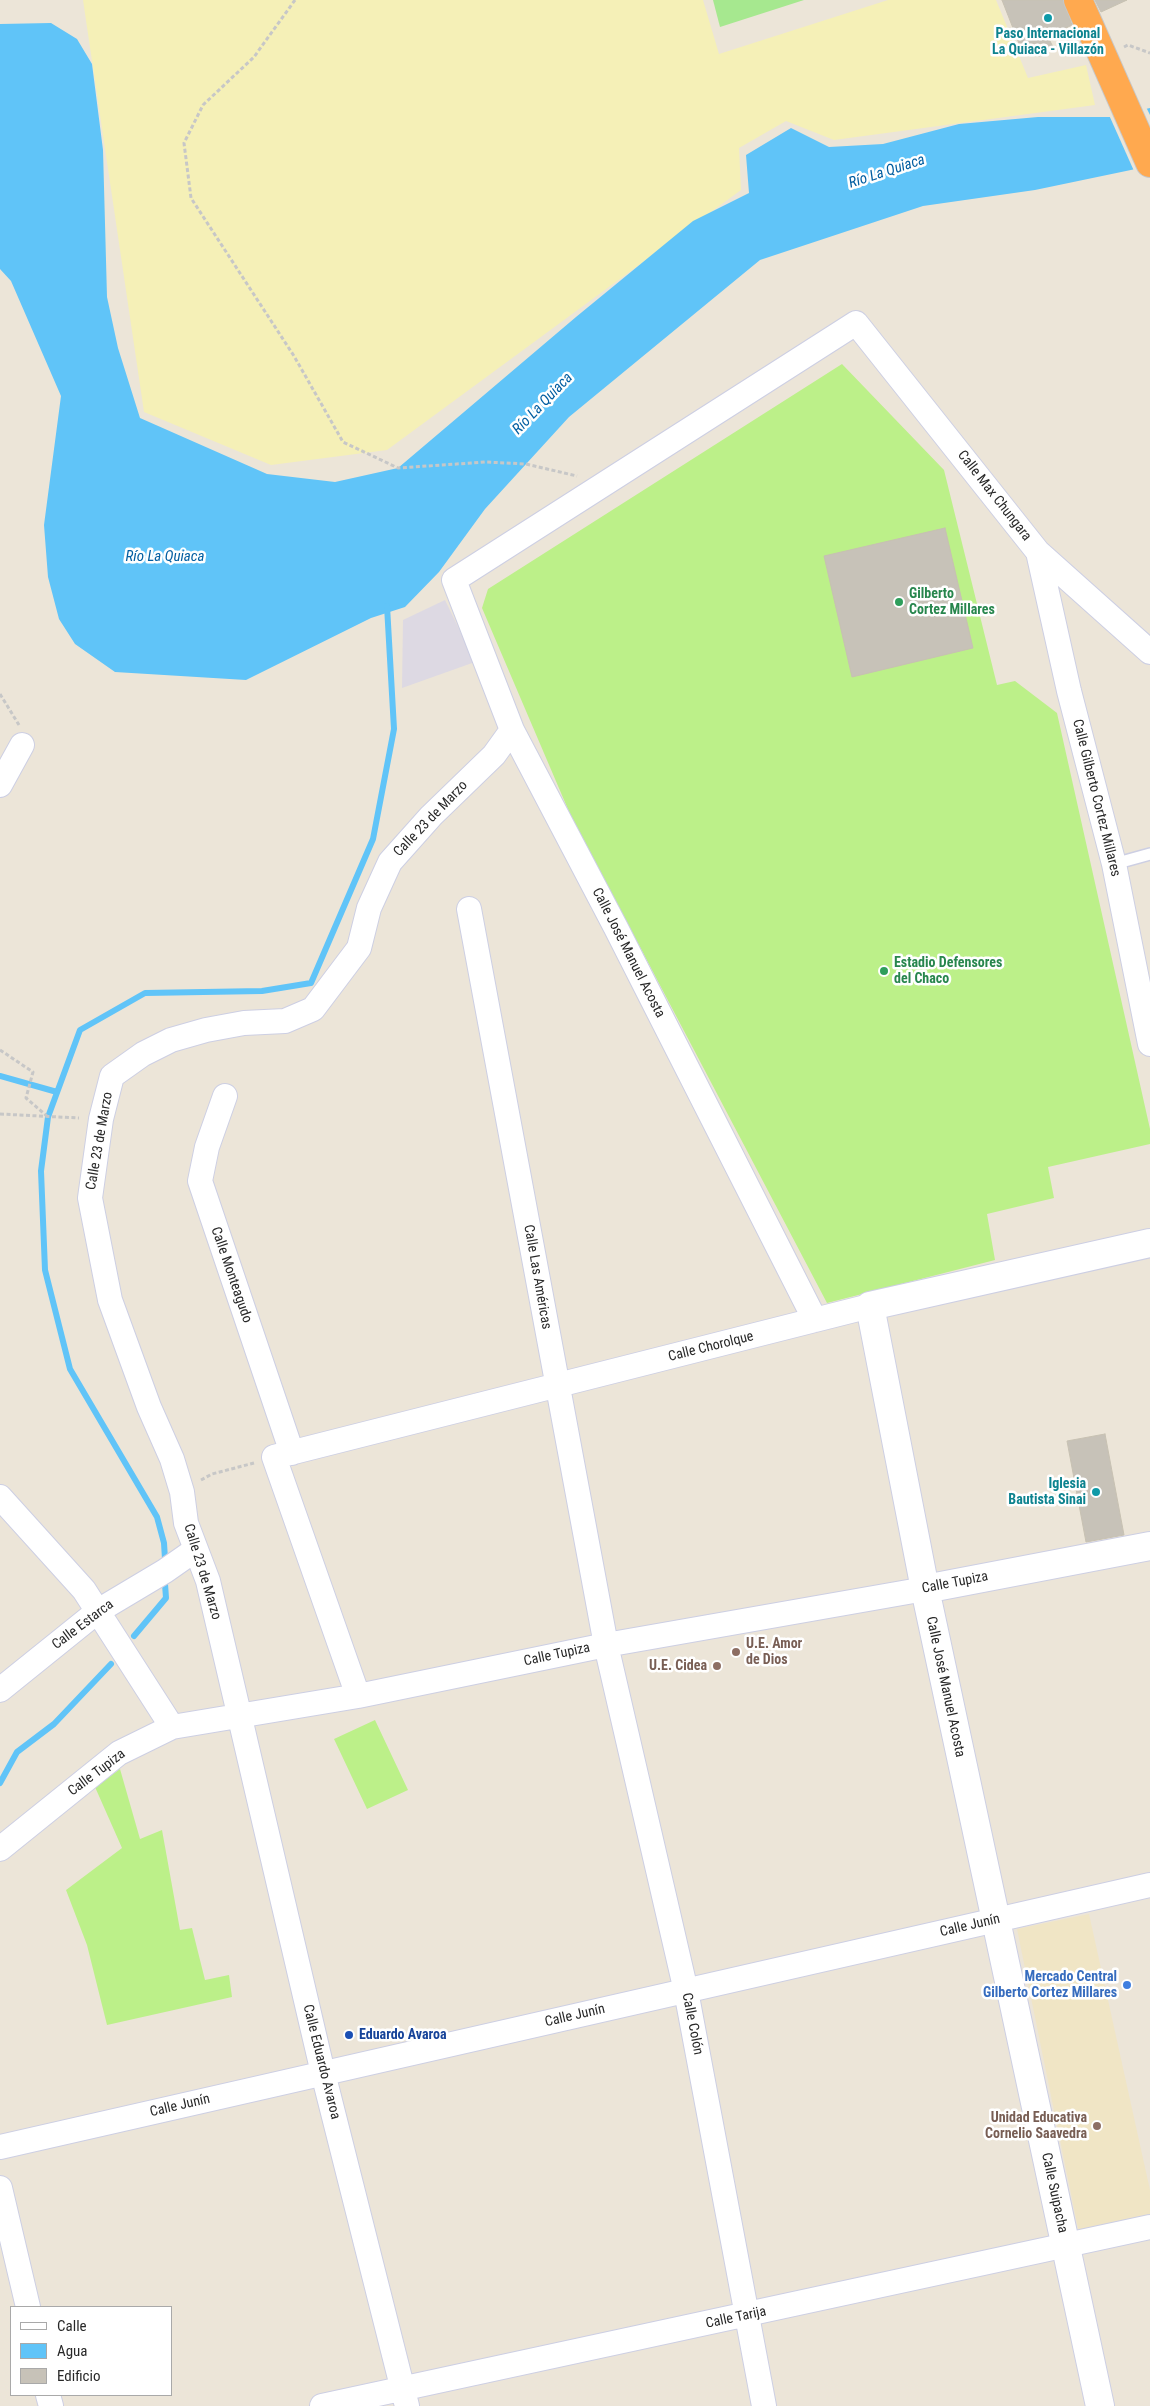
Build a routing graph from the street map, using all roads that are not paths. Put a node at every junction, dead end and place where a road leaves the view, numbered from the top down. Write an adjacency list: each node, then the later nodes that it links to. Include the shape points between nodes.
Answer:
1 (1078, 0): 2 (highway)
2 (1150, 163)
3 (1038, 552): 4 (street, Calle Max Chungara, via 856,323); 5 (street, Calle Max Chungara); 10 (street, Calle Gilberto Cortez Millares, via 1069,691)
4 (454, 580): 6 (street, Calle José Manuel Acosta)
5 (1150, 652)
6 (512, 730): 16 (street, Calle José Manuel Acosta); 21 (street, Calle 23 de Marzo, via 494,755 431,816 390,862 369,908 358,948 312,1009 285,1021 244,1023 170,1040 112,1076 101,1119 90,1198 110,1300 149,1407 172,1459)
7 (22, 745): 8 (street)
8 (0, 785)
9 (1150, 854): 10 (lane)
10 (1114, 864): 12 (street, Calle Gilberto Cortez Millares)
11 (469, 909): 17 (street, Calle Las Américas)
12 (1150, 1044)
13 (224, 1096): 18 (street, Calle Monteagudo, via 207,1146 200,1181)
14 (1150, 1243): 15 (street, Calle Chorolque)
15 (870, 1306): 16 (street, Calle Chorolque); 22 (street, Calle José Manuel Acosta)
16 (815, 1320): 17 (street, Calle Chorolque)
17 (557, 1386): 18 (street, Calle Chorolque); 24 (street, Calle Las Américas)
18 (283, 1455): 26 (street, Calle Monteagudo)
19 (0, 1497): 23 (street, via 84,1590)
20 (1150, 1546): 22 (street, Calle Tupiza)
21 (195, 1550): 23 (street, Calle Estarca); 27 (street, Calle 23 de Marzo, via 208,1581)
22 (925, 1590): 24 (street, Calle Tupiza); 31 (street, Calle José Manuel Acosta)
23 (98, 1611): 25 (street, Calle Estarca); 28 (street)
24 (606, 1645): 26 (street, Calle Tupiza); 32 (street, Calle Colón)
25 (0, 1690)
26 (358, 1696): 27 (street, Calle Tupiza)
27 (239, 1717): 28 (street, Calle Tupiza); 33 (street, Calle Eduardo Avaroa)
28 (172, 1727): 29 (street, Calle Tupiza, via 119,1753)
29 (0, 1849)
30 (1150, 1885): 31 (street, Calle Junín)
31 (994, 1921): 32 (street, Calle Junín); 37 (street, Calle Suipacha)
32 (686, 1991): 33 (street, Calle Junín); 39 (street, Calle Colón)
33 (323, 2073): 34 (street, Calle Junín); 40 (street, Calle Eduardo Avaroa)
34 (0, 2147)
35 (0, 2188): 38 (street)
36 (1150, 2227): 37 (street, Calle Tarija)
37 (1066, 2244): 39 (street, Calle Tarija); 43 (street, Calle Suipacha)
38 (28, 2306)
39 (746, 2316): 40 (street, Calle Tarija); 42 (street, Calle Colón)
40 (405, 2397): 41 (street, Calle Tarija)
41 (322, 2406)
42 (764, 2406)
43 (1100, 2406)

